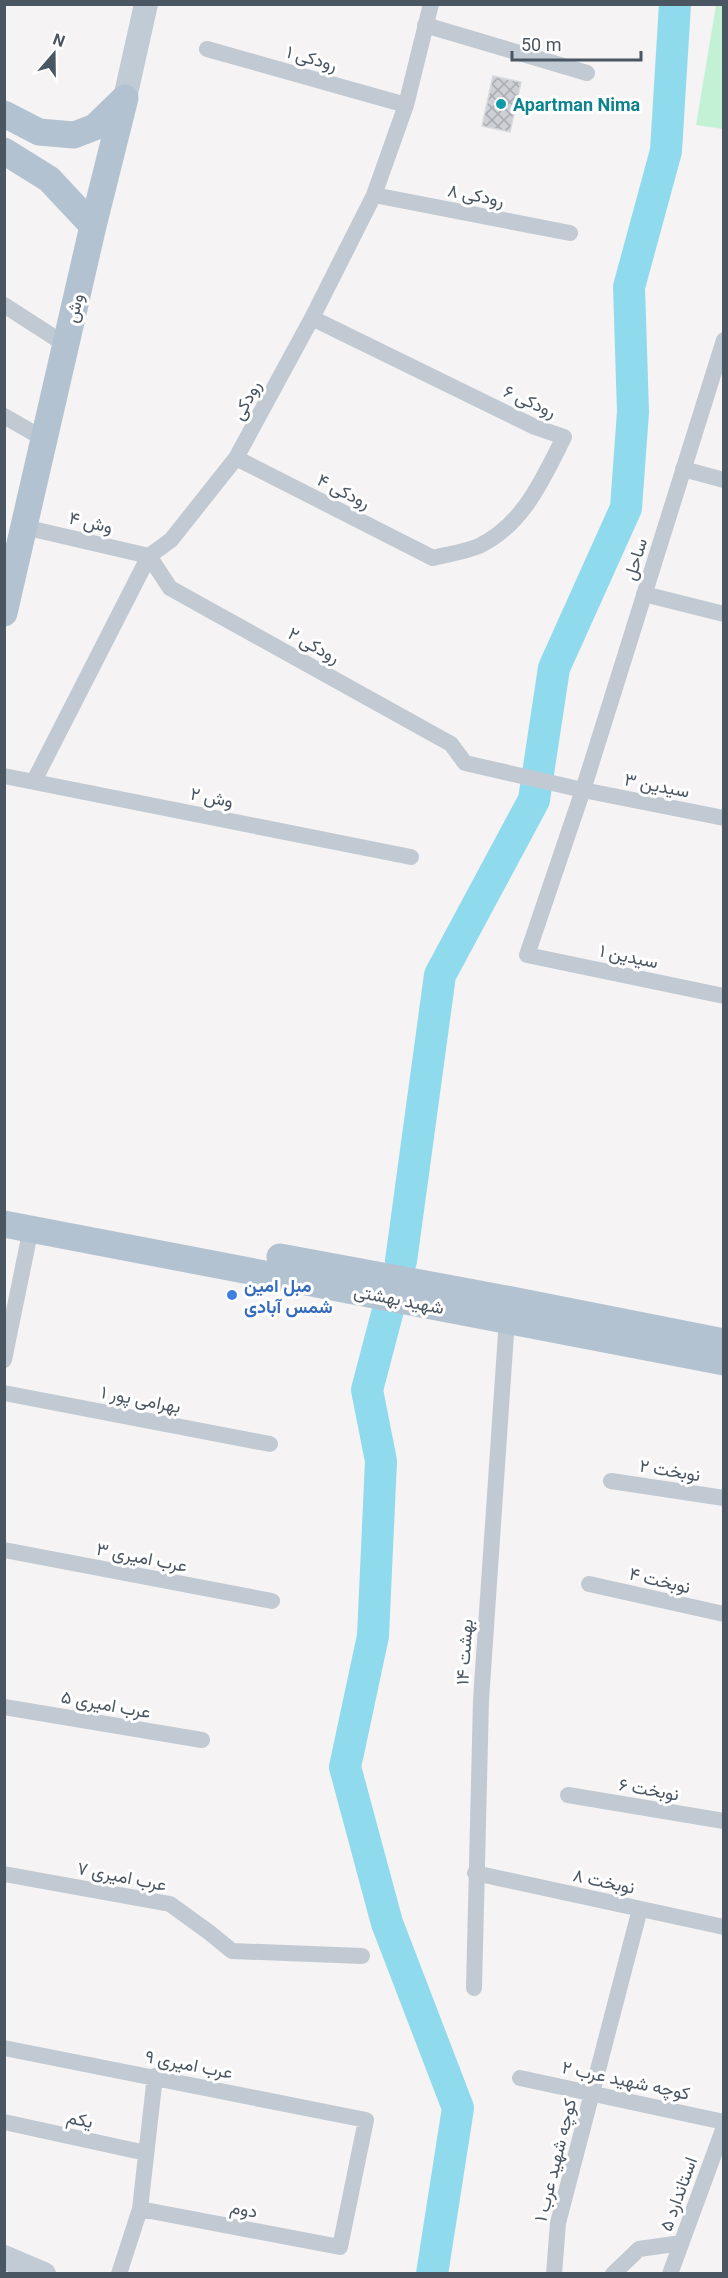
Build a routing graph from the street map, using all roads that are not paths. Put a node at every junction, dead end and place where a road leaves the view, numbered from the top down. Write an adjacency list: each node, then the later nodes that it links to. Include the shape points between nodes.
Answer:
1 (146, 4): 6 (main road, وش)
2 (430, 4): 3 (street, رودکی)
3 (425, 25): 5 (street); 7 (street, رودکی)
4 (207, 50): 7 (street, رودکی ۱)
5 (587, 74)
6 (125, 98): 8 (main road, via 95,127 74,135 39,132); 11 (main road, وش)
7 (406, 105): 10 (street, رودکی)
8 (4, 114)
9 (4, 151): 11 (main road, via 49,179)
10 (374, 195): 12 (street, رودکی ۸); 14 (street, رودکی)
11 (93, 226): 16 (main road, وش)
12 (570, 233)
13 (4, 305): 16 (street)
14 (312, 318): 19 (street, رودکی); 24 (street, رودکی ۶, via 535,427 564,437 537,491 510,525 478,546)
15 (723, 340): 20 (street, ساحل)
16 (66, 345): 18 (main road, وش)
17 (4, 417): 18 (street)
18 (44, 439): 22 (main road, وش)
19 (236, 458): 23 (street, رودکی, via 171,540); 24 (street, رودکی ۴)
20 (683, 469): 21 (street); 25 (street, ساحل)
21 (723, 480)
22 (24, 526): 23 (street, وش ۴); 26 (main road, وش)
23 (149, 556): 28 (street, رودکی ۲, via 170,588 451,744); 30 (street, رودکی)
24 (433, 558)
25 (644, 594): 27 (street); 31 (street, ساحل)
26 (4, 613)
27 (723, 614)
28 (465, 763): 31 (street, سیدین ۳)
29 (4, 776): 30 (street, وش ۲)
30 (34, 781): 33 (street, وش ۲)
31 (583, 790): 32 (street, سیدین ۳); 34 (street, ساحل)
32 (723, 818)
33 (411, 857)
34 (527, 955): 35 (street, سیدین ۱)
35 (723, 996)
36 (4, 1207): 40 (main road, شهید بهشتی, via 512,1299)
37 (4, 1224): 38 (main road, شهید بهشتی)
38 (31, 1228): 39 (main road, شهید بهشتی); 41 (street)
39 (507, 1319): 42 (main road, شهید بهشتی); 55 (street, بهشت ۱۴, via 481,1700)
40 (723, 1342)
41 (4, 1360)
42 (723, 1362)
43 (4, 1393): 44 (street, ۱ بهرامی پور)
44 (270, 1444)
45 (611, 1481): 46 (street, ۲ نوبخت)
46 (723, 1498)
47 (4, 1550): 49 (street, ۳ عرب امیری)
48 (588, 1584): 50 (street, ۴ نوبخت)
49 (272, 1601)
50 (723, 1614)
51 (4, 1707): 52 (street, ۵ عرب امیری)
52 (202, 1740)
53 (568, 1796): 54 (street, نوبخت ۶)
54 (723, 1821)
55 (475, 1873): 57 (street, ۸ نوبخت); 60 (street, بهشت ۱۴)
56 (4, 1874): 59 (street, ۷ عرب امیری, via 170,1904 232,1951)
57 (640, 1909): 58 (street, ۸ نوبخت); 64 (street, کوچه شهید عرب ۱)
58 (723, 1927)
59 (362, 1956)
60 (474, 1988)
61 (4, 2048): 62 (street, ۹ عرب امیری)
62 (155, 2076): 68 (street); 72 (street, ۹ عرب امیری, via 366,2120)
63 (520, 2078): 64 (street, کوچه شهید عرب ۲)
64 (592, 2092): 66 (street, کوچه شهید عرب ۲); 76 (street, کوچه شهید عرب ۱, via 558,2223)
65 (4, 2122): 68 (street, یکم)
66 (723, 2122)
67 (723, 2127): 69 (street, ۵ استاندارد)
68 (146, 2153): 70 (street)
69 (716, 2171): 71 (street, ۵ استاندارد)
70 (140, 2209): 72 (street, دوم); 75 (street)
71 (681, 2243): 77 (street, via 639,2249); 78 (street, ۵ استاندارد)
72 (340, 2247)
73 (4, 2257): 74 (main road)
74 (44, 2274)
75 (119, 2274)
76 (554, 2274)
77 (613, 2274)
78 (670, 2274)

